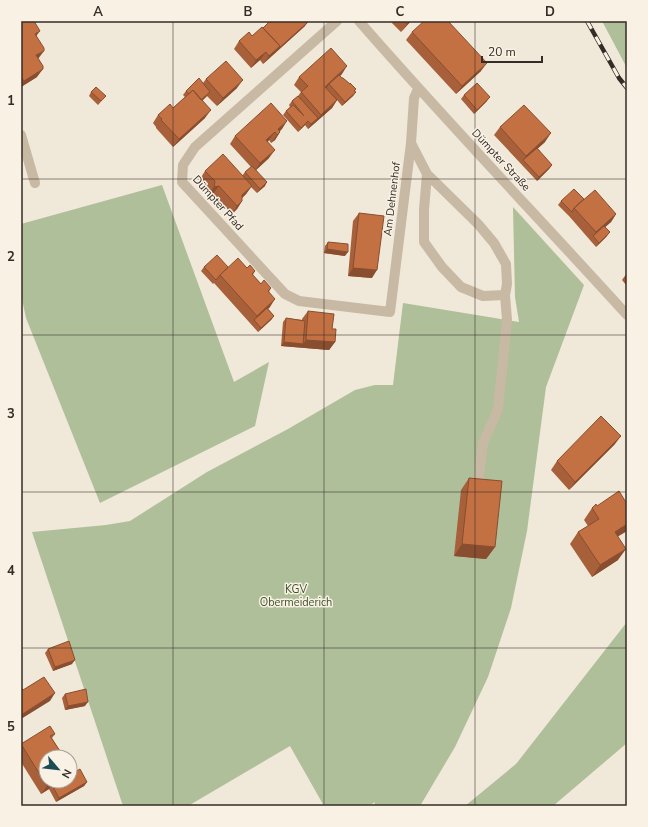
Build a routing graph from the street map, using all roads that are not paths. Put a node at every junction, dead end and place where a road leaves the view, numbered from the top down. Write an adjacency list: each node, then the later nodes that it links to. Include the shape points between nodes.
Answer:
1 (337, 21): 9 (street, Dümpter Pfad, via 195,147 183,165 182,182 285,294 299,301)
2 (359, 21): 3 (street, Dümpter Straße)
3 (418, 89): 5 (street, Am Dehnenhof, via 414,98); 10 (street, Dümpter Straße)
4 (21, 135): 7 (street)
5 (411, 143): 6 (street); 9 (street, Am Dehnenhof)
6 (427, 174): 8 (street, via 494,243 506,264); 8 (street, via 424,242 461,287 482,296)
7 (34, 183)
8 (505, 295): 11 (street, via 507,320 498,409 483,443)
9 (390, 312)
10 (627, 315)
11 (478, 482)

